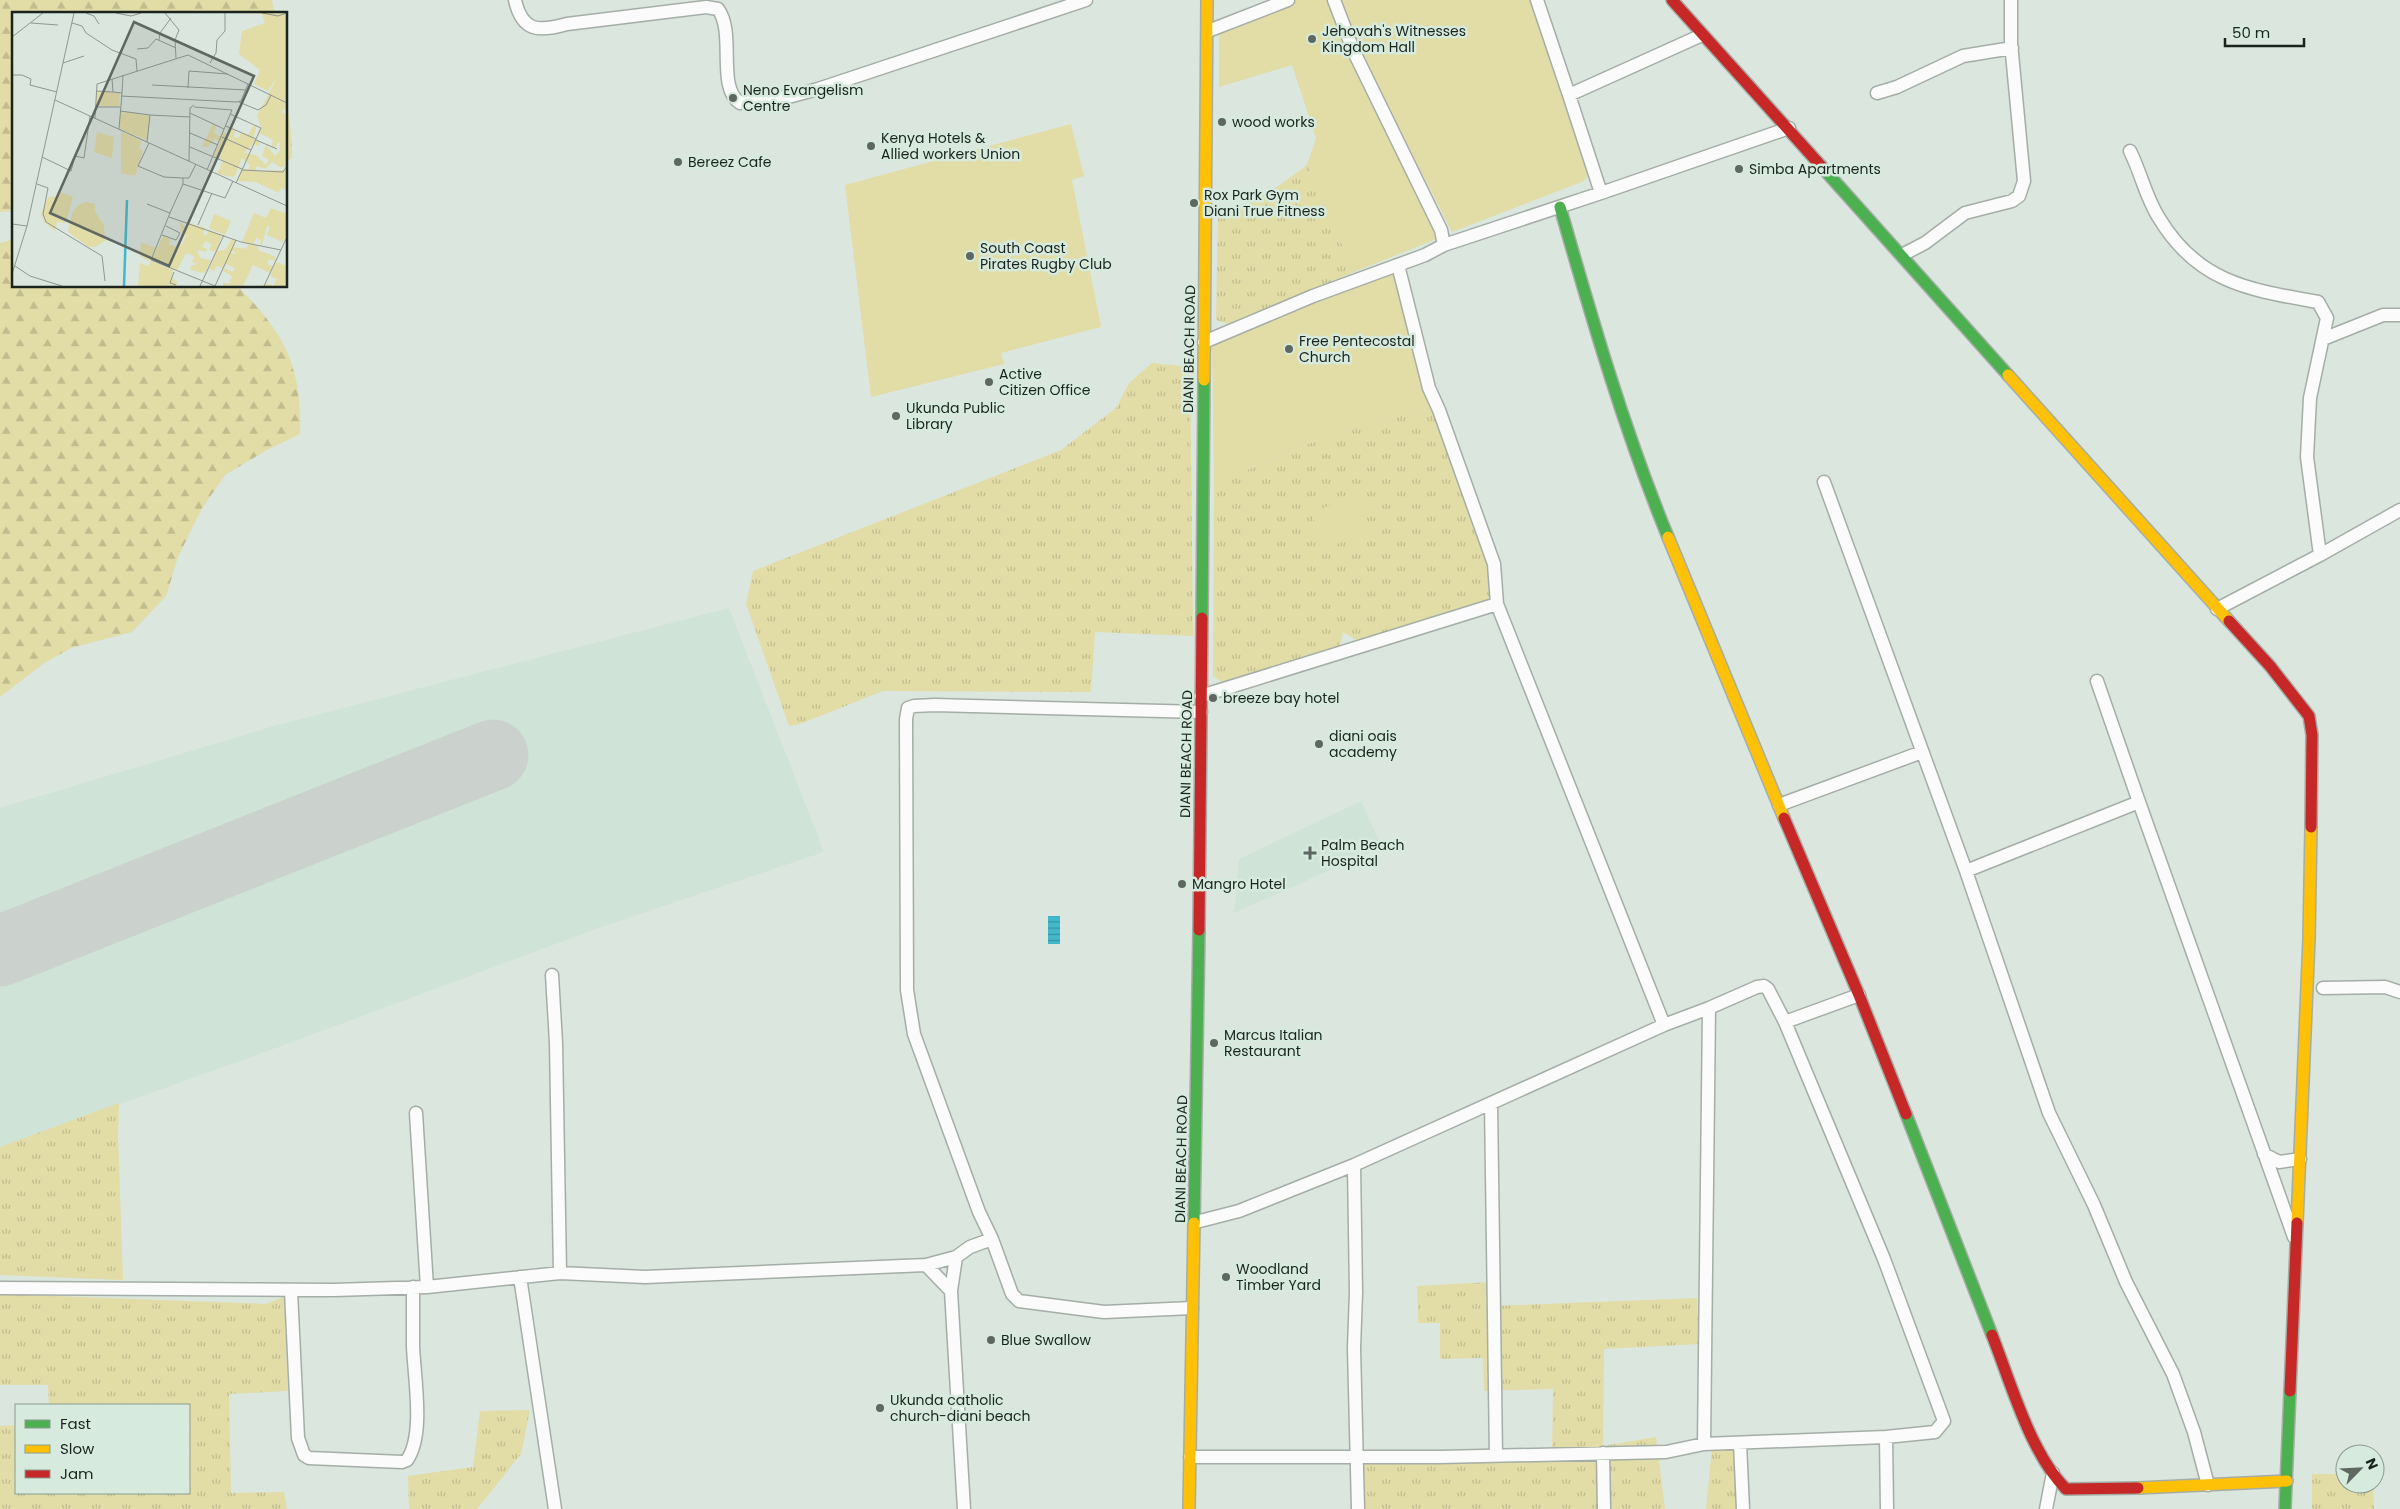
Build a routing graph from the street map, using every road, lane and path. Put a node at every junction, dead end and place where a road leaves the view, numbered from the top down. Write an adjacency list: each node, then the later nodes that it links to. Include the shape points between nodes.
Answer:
1 (515, 0): 2 (street, via 525,24 536,29 706,7 718,9 724,22 731,93 740,103 818,89)
2 (1086, 0)
3 (1207, 0): 9 (street, DIANI BEACH ROAD)
4 (1288, 0): 9 (street)
5 (1334, 0): 18 (street, via 1354,52 1441,230)
6 (1537, 0): 13 (street)
7 (1672, 0): 10 (street)
8 (2011, 0): 11 (street)
9 (1208, 31): 23 (street, DIANI BEACH ROAD)
10 (1702, 34): 13 (street); 14 (street)
11 (2012, 48): 12 (street, via 1963,56); 19 (street, via 2024,181 2022,190 2012,201 1965,213)
12 (1877, 93)
13 (1569, 95): 16 (street)
14 (1789, 128): 16 (street); 19 (street)
15 (2130, 151): 22 (street, via 2158,217 2174,240 2220,278 2254,291 2318,302 2327,318)
16 (1601, 193): 17 (street)
17 (1560, 207): 18 (street); 34 (street, via 1598,339 1642,473)
18 (1444, 245): 20 (street, via 1425,256)
19 (1902, 255): 28 (street)
20 (1398, 265): 23 (street, via 1313,296); 27 (street, via 1429,388 1494,564)
21 (2400, 315): 22 (street, via 2383,315)
22 (2323, 339): 26 (street, via 2310,398 2307,456)
23 (1204, 342): 30 (street, DIANI BEACH ROAD)
24 (1824, 482): 32 (street)
25 (2400, 510): 26 (street)
26 (2320, 555): 28 (street)
27 (1497, 604): 30 (street); 44 (street)
28 (2217, 609): 37 (street, via 2270,666 2309,716 2312,734)
29 (2097, 681): 33 (street)
30 (1201, 696): 31 (street, DIANI BEACH ROAD)
31 (1201, 712): 50 (street, DIANI BEACH ROAD); 51 (street, via 935,705 908,708 908,990 914,1034 979,1212)
32 (1922, 752): 34 (street); 35 (street)
33 (2139, 802): 35 (street); 47 (street)
34 (1778, 805): 40 (street)
35 (1966, 871): 72 (street, via 2048,1113 2094,1206 2126,1282 2173,1374 2194,1432)
36 (552, 975): 55 (street)
37 (2306, 979): 38 (street); 41 (street)
38 (2323, 988): 39 (street, via 2385,987); 41 (street)
39 (2400, 992)
40 (1859, 995): 43 (street); 70 (street, via 2034,1442)
41 (2305, 1001): 48 (street)
42 (1709, 1008): 43 (street, via 1764,986); 44 (street); 64 (street)
43 (1785, 1022): 63 (street, via 1884,1259 1944,1421 1935,1432)
44 (1664, 1025): 45 (street)
45 (1491, 1103): 49 (street); 67 (street)
46 (416, 1113): 57 (street)
47 (2264, 1154): 48 (street, via 2279,1162); 52 (street)
48 (2300, 1159): 52 (street)
49 (1354, 1165): 50 (street, via 1239,1211); 69 (street)
50 (1196, 1222): 62 (street, DIANI BEACH ROAD)
51 (992, 1239): 53 (street, via 970,1247); 62 (street, via 1012,1294 1019,1301 1104,1312)
52 (2296, 1244): 71 (street)
53 (956, 1257): 54 (street); 60 (street)
54 (926, 1265): 55 (street, via 645,1277); 60 (street)
55 (560, 1273): 56 (street)
56 (520, 1277): 57 (street); 73 (street)
57 (427, 1287): 59 (street)
58 (0, 1288): 61 (street)
59 (413, 1288): 61 (street); 61 (street, via 417,1406 414,1448 402,1462 309,1458 304,1455 298,1438)
60 (951, 1290): 74 (street)
61 (291, 1291)
62 (1192, 1308): 68 (street, DIANI BEACH ROAD)
63 (1886, 1437): 65 (street); 79 (street)
64 (1704, 1444): 65 (street); 66 (street, via 1666,1452)
65 (1740, 1444): 78 (street)
66 (1603, 1454): 67 (street); 77 (street)
67 (1496, 1456): 69 (street)
68 (1190, 1457): 69 (street); 75 (street, DIANI BEACH ROAD)
69 (1357, 1457): 76 (street)
70 (2053, 1473): 72 (street, via 2066,1488); 80 (street)
71 (2286, 1482): 72 (street); 81 (street)
72 (2208, 1486)
73 (555, 1509)
74 (964, 1509)
75 (1189, 1509)
76 (1358, 1509)
77 (1604, 1509)
78 (1743, 1509)
79 (1888, 1509)
80 (2046, 1509)
81 (2285, 1509)

